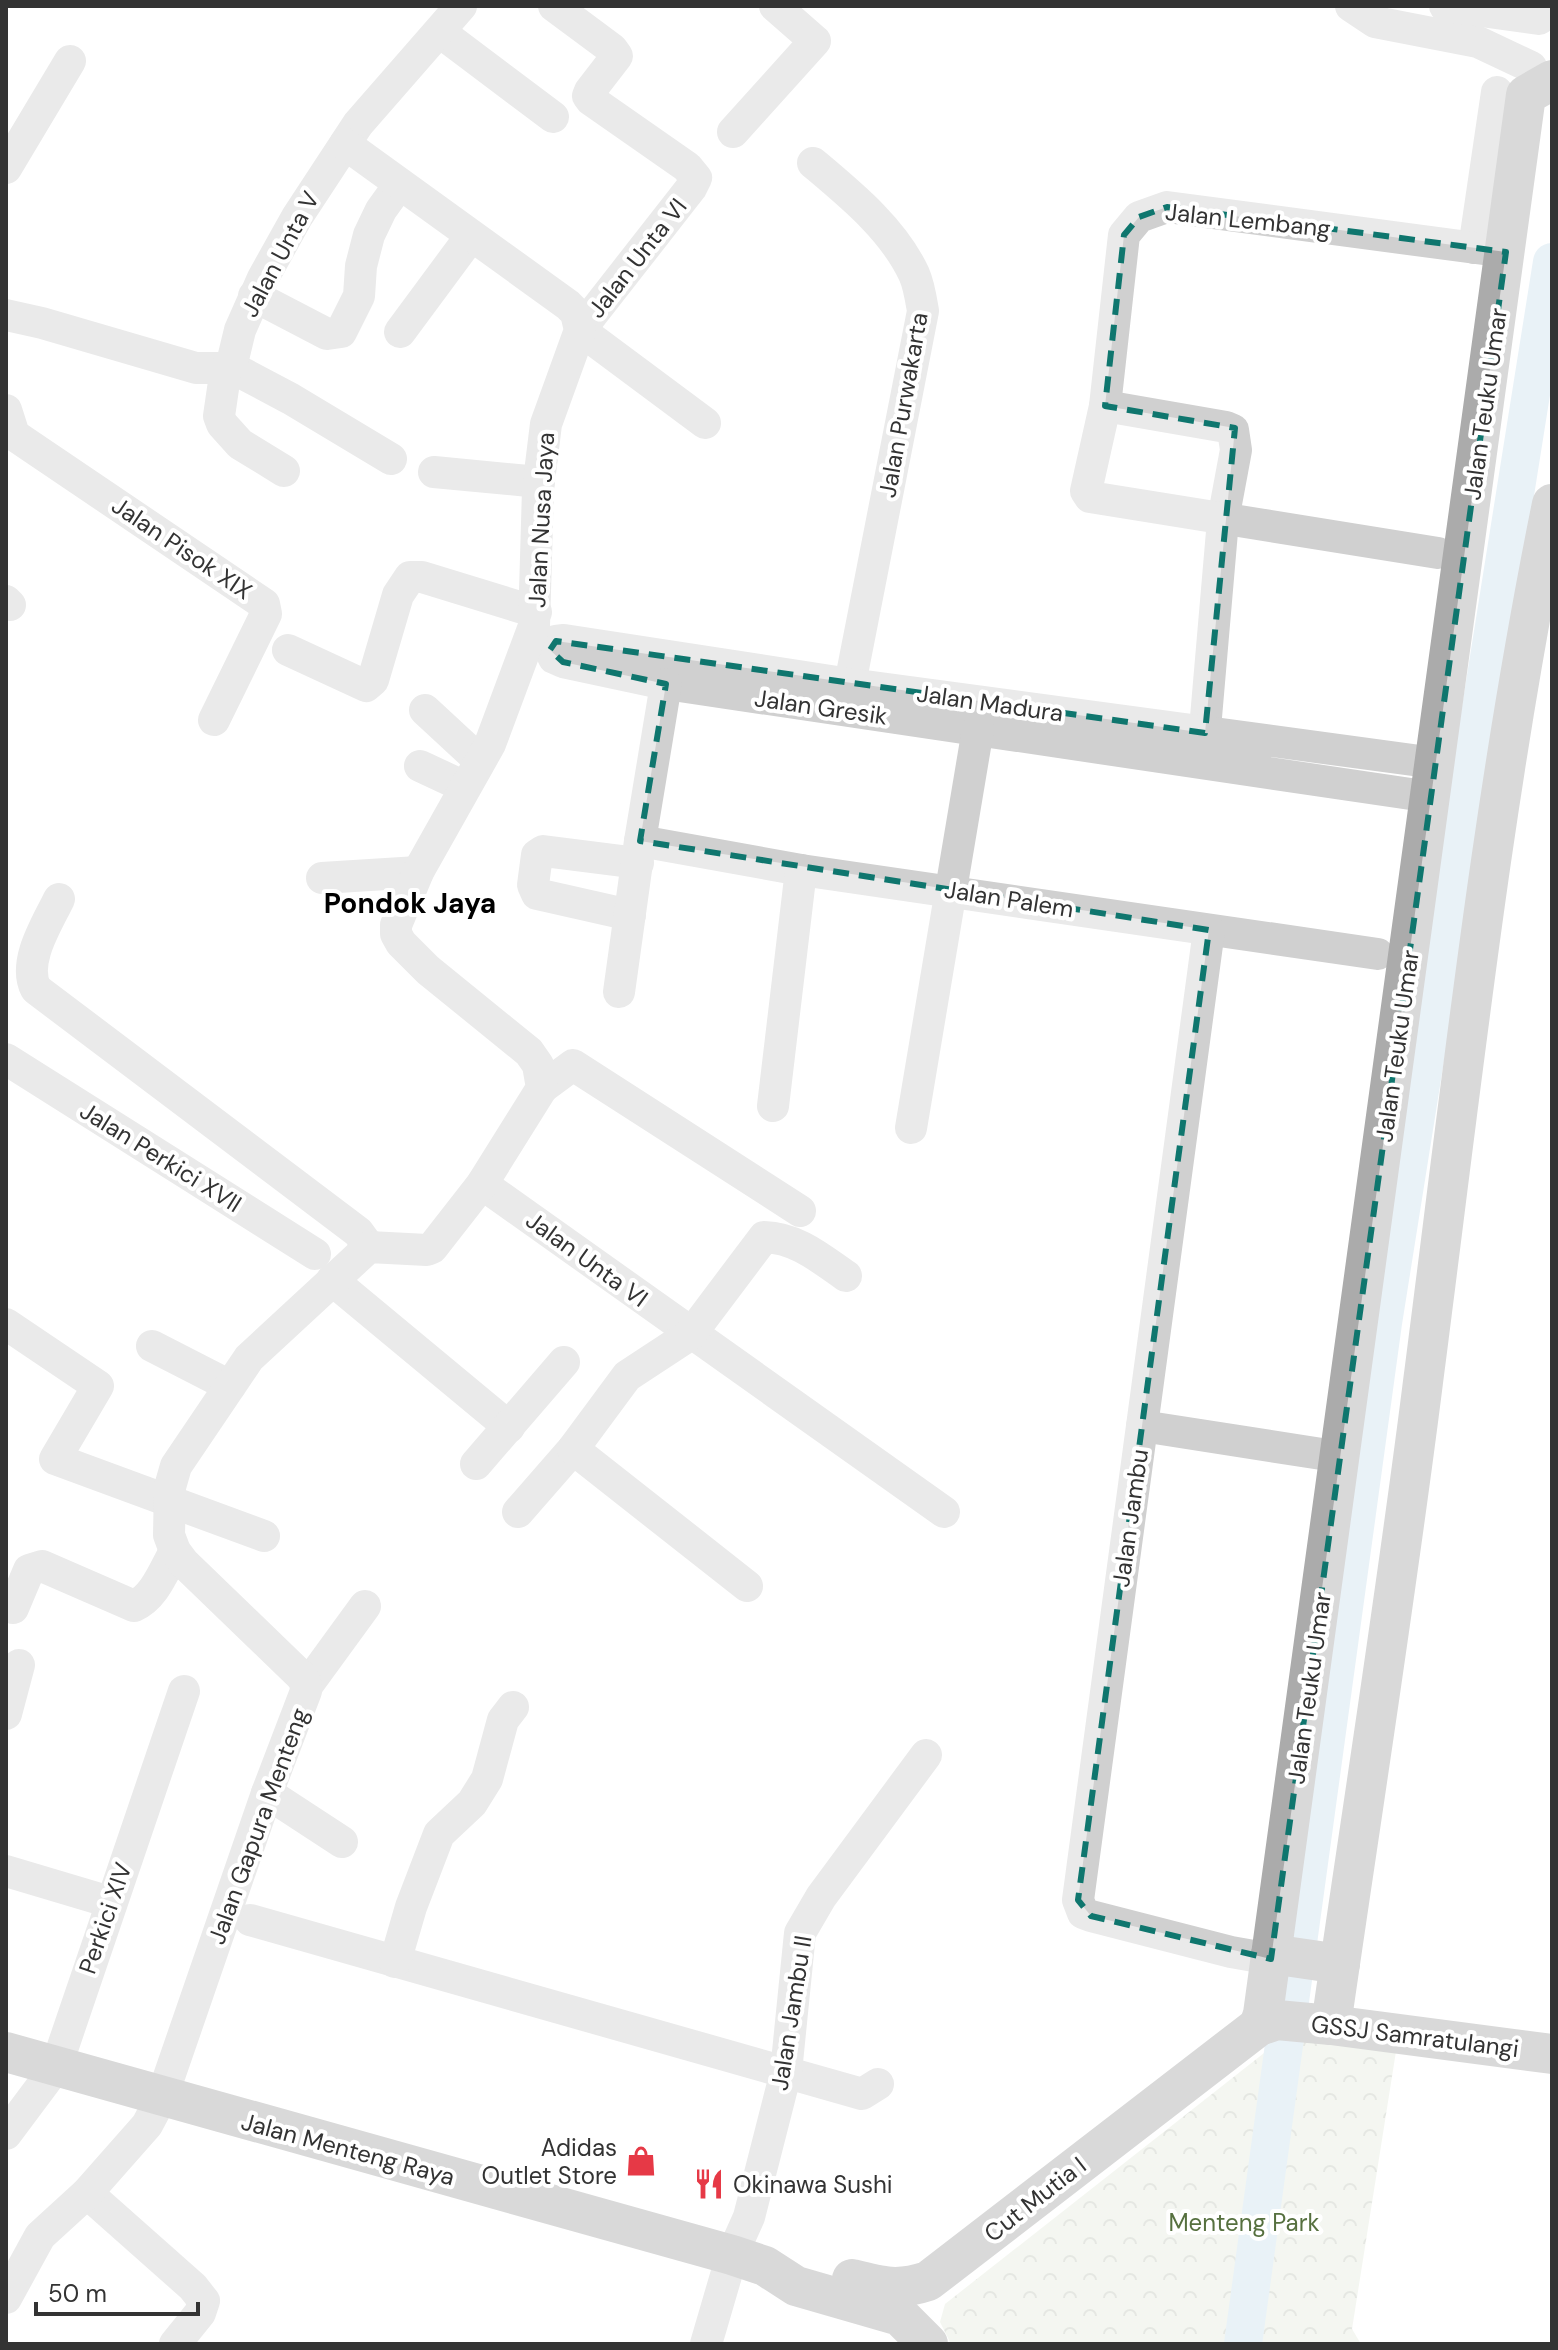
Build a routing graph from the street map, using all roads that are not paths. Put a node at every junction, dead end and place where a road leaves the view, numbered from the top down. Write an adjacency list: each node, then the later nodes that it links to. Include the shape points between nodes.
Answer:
1 (461, 6): 7 (street)
2 (554, 6): 20 (street, Jalan Unta VI, via 617,56 588,96 696,178)
3 (775, 6): 11 (street, via 815,41)
4 (1351, 6): 9 (street, via 1375,22 1478,42)
5 (1445, 6): 6 (street)
6 (1540, 13): 9 (street)
7 (440, 32): 10 (street); 12 (street)
8 (70, 61): 14 (street)
9 (1530, 83): 17 (main road, Jalan Teuku Umar)
10 (553, 117)
11 (733, 132)
12 (345, 144): 15 (street); 18 (street, Jalan Unta V)
13 (813, 163): 37 (street, Jalan Purwakarta, via 857,200 897,246 916,277 923,311)
14 (6, 168)
15 (399, 185): 16 (street); 18 (street, via 369,235 359,296 341,332 327,334)
16 (471, 236): 20 (street, via 568,305); 21 (street)
17 (1490, 250): 23 (street, Jalan Lembang, via 1167,207 1151,211 1124,235); 44 (main road, Jalan Teuku Umar)
18 (254, 296): 22 (street, Jalan Unta V)
19 (6, 315): 22 (street, via 196,368)
20 (580, 330): 25 (street); 29 (street, Jalan Nusa Jaya, via 546,424)
21 (400, 332)
22 (226, 368): 26 (street, via 291,399); 27 (street, Jalan Unta V, via 222,424 240,444)
23 (1105, 406): 31 (street, via 1233,430 1236,450); 31 (street, Jalan Lembang, via 1086,491 1090,497)
24 (6, 410): 39 (street, Jalan Pisok XIX, via 14,435 264,604 266,614)
25 (705, 423)
26 (391, 459)
27 (284, 471)
28 (434, 472): 29 (street)
29 (539, 482): 33 (street, Jalan Nusa Jaya)
30 (1552, 504): 93 (main road, Jalan Teuku Umar, via 1526,630 1478,949 1396,1592)
31 (1223, 520): 32 (street, Jalan Lembang); 41 (street)
32 (1438, 553)
33 (536, 612): 34 (street, via 410,577 398,595 373,680 366,686); 43 (street, Jalan Nusa Jaya, via 490,744)
34 (288, 650)
35 (550, 650): 36 (street, Jalan Gresik, via 563,662); 37 (street, Jalan Madura, via 564,640)
36 (666, 684): 40 (street, Jalan Gresik); 45 (street)
37 (850, 684): 41 (street, Jalan Madura)
38 (425, 710): 43 (street)
39 (214, 720)
40 (978, 729): 41 (street, Jalan Gresik); 49 (street)
41 (1203, 748): 44 (street, Jalan Gresik)
42 (420, 766): 43 (street)
43 (472, 773): 47 (street, Jalan Nusa Jaya)
44 (1415, 778): 72 (main road, Jalan Teuku Umar)
45 (639, 852): 46 (street, Jalan Palem); 51 (street); 51 (street, Jalan Palem, via 537,855 533,885 540,896)
46 (801, 870): 49 (street, Jalan Palem); 57 (street)
47 (418, 872): 48 (street); 56 (street, Jalan Nusa Jaya, via 396,934 428,970 529,1052 538,1065)
48 (322, 878)
49 (952, 890): 52 (street, Jalan Palem); 58 (street)
50 (59, 899): 61 (street, via 31,968 36,989 358,1232)
51 (630, 915): 54 (street)
52 (1209, 930): 53 (street, Jalan Palem); 69 (street, Jalan Jambu)
53 (1378, 954)
54 (619, 992)
55 (6, 1059): 62 (street, Jalan Perkici XVII)
56 (542, 1088): 59 (street); 60 (street, via 573,1065)
57 (773, 1106)
58 (911, 1128)
59 (482, 1184): 61 (street, via 432,1248); 65 (street, Jalan Unta VI)
60 (800, 1211)
61 (369, 1247): 62 (street)
62 (323, 1267): 68 (street); 70 (street, Jalan Perkici XVII)
63 (846, 1276): 65 (street, via 802,1246 764,1237)
64 (6, 1324): 74 (street, via 98,1386 55,1459)
65 (691, 1334): 71 (street, via 627,1376); 76 (street, Jalan Unta VI)
66 (152, 1346): 68 (street)
67 (564, 1362): 70 (street)
68 (230, 1386): 74 (street, via 176,1466)
69 (1142, 1426): 72 (street); 93 (street, Jalan Jambu, via 1078,1906 1091,1916 1231,1952)
70 (509, 1427): 73 (street)
71 (573, 1449): 75 (street); 79 (street)
72 (1341, 1457): 93 (main road, Jalan Teuku Umar)
73 (476, 1464)
74 (168, 1499): 77 (street); 78 (street)
75 (518, 1512)
76 (944, 1512)
77 (264, 1536)
78 (175, 1551): 81 (street, via 153,1590 134,1606 42,1566 29,1570); 83 (street, Jalan Gapura Menteng, via 300,1675)
79 (747, 1586)
80 (365, 1606): 83 (street)
81 (13, 1608)
82 (19, 1665): 86 (street)
83 (306, 1687): 88 (street, Jalan Gapura Menteng)
84 (184, 1691): 91 (street, Perkici XIV)
85 (513, 1707): 94 (street, via 503,1720 487,1779 472,1803 439,1834)
86 (6, 1714)
87 (926, 1755): 99 (street, Jalan Jambu II, via 800,1933)
88 (267, 1793): 89 (street); 101 (street, Jalan Gapura Menteng)
89 (342, 1842)
90 (6, 1871): 91 (street)
91 (110, 1902): 98 (street, Perkici XIV)
92 (250, 1920): 94 (street)
93 (1299, 1959): 95 (main road, Jalan Teuku Umar); 95 (main road, Jalan Teuku Umar, via 1263,2014)
94 (395, 1962): 99 (street)
95 (1295, 2024): 97 (main road, GSSJ Samratulangi); 105 (main road, Cut Mutia I)
96 (6, 2052): 98 (main road, Jalan Menteng Raya)
97 (1552, 2054)
98 (56, 2067): 101 (main road, Jalan Menteng Raya); 102 (street, Perkici XIV)
99 (786, 2072): 100 (street, via 862,2094); 104 (street, Jalan Jambu II, via 749,2217)
100 (878, 2084)
101 (162, 2097): 103 (street, Jalan Gapura Menteng, via 147,2125); 104 (main road, Jalan Menteng Raya)
102 (6, 2134)
103 (87, 2193): 106 (street, Jalan Gapura Menteng, via 40,2236); 107 (street, via 204,2301)
104 (748, 2260): 105 (main road, Cut Mutia I, via 802,2266 890,2288); 108 (street, Jalan Jambu II); 109 (main road, via 796,2286 900,2316)
105 (928, 2281): 109 (main road, via 919,2311)
106 (6, 2298)
107 (175, 2344)
108 (706, 2344)
109 (928, 2344)

